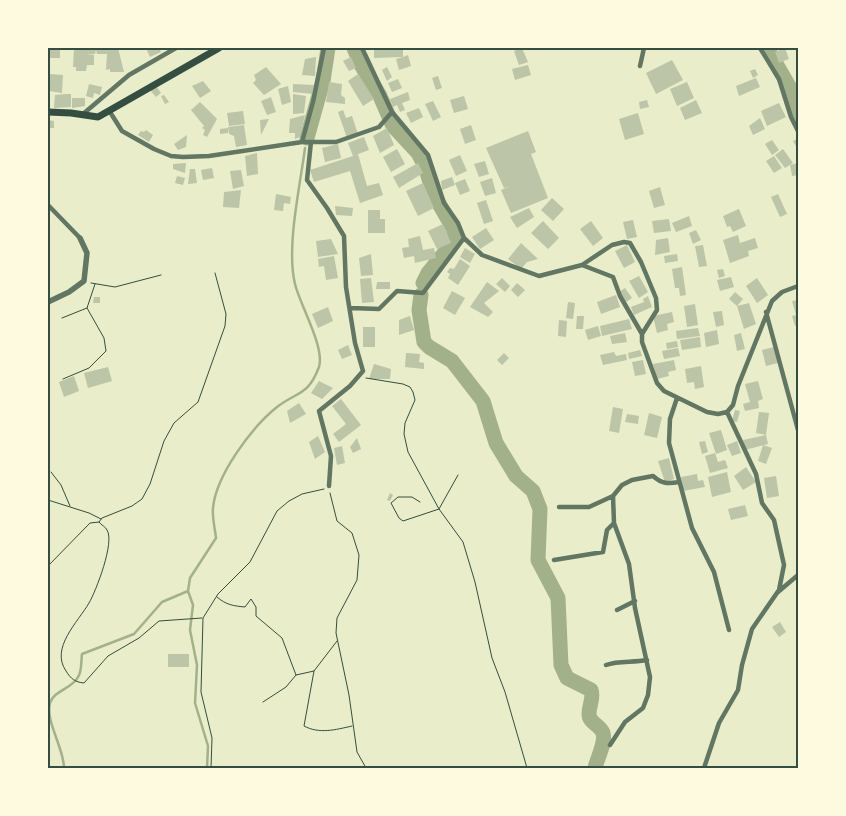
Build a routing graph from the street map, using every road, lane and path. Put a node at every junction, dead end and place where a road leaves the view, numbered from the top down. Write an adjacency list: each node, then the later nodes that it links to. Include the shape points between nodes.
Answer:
1 (176, 48): 11 (street, via 129,75)
2 (219, 48): 9 (main road)
3 (324, 48): 13 (street)
4 (362, 48): 10 (street)
5 (644, 48): 7 (street)
6 (760, 48): 12 (street, via 779,79)
7 (640, 66)
8 (48, 112): 11 (main road)
9 (110, 112): 11 (main road, via 98,117); 13 (street, via 122,131 171,156 209,156)
10 (391, 113): 14 (street, via 379,127 358,135 336,142); 17 (street, via 428,155 444,203 458,222)
11 (83, 114)
12 (798, 131)
13 (302, 142): 14 (street)
14 (311, 142): 26 (street, via 307,180 344,236 346,287)
15 (48, 205): 16 (street)
16 (80, 238): 21 (street, via 87,253)
17 (464, 238): 18 (street, via 482,255 538,276); 26 (street, via 423,293 397,291 379,308)
18 (582, 265): 29 (street, via 613,277); 29 (street, via 612,245 630,243 656,298 657,310)
19 (215, 273): 45 (path, via 226,314 198,402 174,423 164,440 142,499)
20 (161, 275): 22 (path, via 116,287)
21 (84, 281): 22 (path); 24 (street)
22 (94, 284): 25 (path)
23 (798, 286): 27 (street, via 782,292)
24 (48, 302)
25 (87, 308): 28 (path); 31 (path, via 104,338 106,351 89,368)
26 (351, 308): 30 (street, via 363,371)
27 (766, 312): 33 (street, via 734,405); 34 (street)
28 (62, 318)
29 (642, 334): 32 (street, via 657,383 664,392)
30 (361, 376): 38 (street, via 319,411 331,456); 44 (path, via 373,381 403,384 414,392 404,434 408,452)
31 (63, 379)
32 (677, 398): 33 (street, via 707,412); 37 (street, via 670,418 669,443)
33 (727, 412): 51 (street, via 756,474 762,502 774,520 782,545 784,565)
34 (798, 430)
35 (51, 472): 42 (path, via 61,485)
36 (458, 475): 44 (path)
37 (679, 482): 39 (street, via 659,482 653,476 632,480 622,485); 56 (street, via 692,528 714,572)
38 (329, 486): 52 (path, via 288,500 277,511 250,562); 57 (path, via 337,521 352,533 359,563 357,580 338,618)
39 (613, 496): 43 (street, via 589,507); 47 (street)
40 (48, 500): 42 (path)
41 (420, 502): 44 (path, via 412,497 398,497 391,503 404,521)
42 (70, 507): 45 (path)
43 (559, 507)
44 (439, 509): 67 (path, via 463,542 492,658)
45 (102, 519): 46 (path)
46 (99, 522): 49 (path, via 90,523); 55 (path, via 108,530 108,550 89,602 68,633 62,651 64,668 70,678 84,683 108,656 139,638 159,620)
47 (614, 523): 48 (street, via 607,530 603,552); 53 (street, via 629,564)
48 (554, 560)
49 (48, 566)
50 (798, 576): 51 (street)
51 (778, 592): 68 (street, via 752,629 738,690 719,723)
52 (217, 596): 55 (path); 61 (path, via 223,602 245,607 252,599 256,616 282,638)
53 (635, 601): 54 (street); 58 (street)
54 (617, 610)
55 (203, 618): 65 (path, via 201,692 212,738)
56 (729, 630)
57 (337, 640): 60 (path); 63 (path)
58 (647, 660): 59 (street); 64 (street, via 650,677 643,708 625,722)
59 (606, 665)
60 (314, 671): 61 (path); 63 (path, via 304,726 310,730 331,732)
61 (296, 675): 62 (path, via 286,687)
62 (263, 702)
63 (353, 725): 66 (path, via 357,752)
64 (610, 745)
65 (211, 768)
66 (366, 768)
67 (527, 768)
68 (704, 768)

